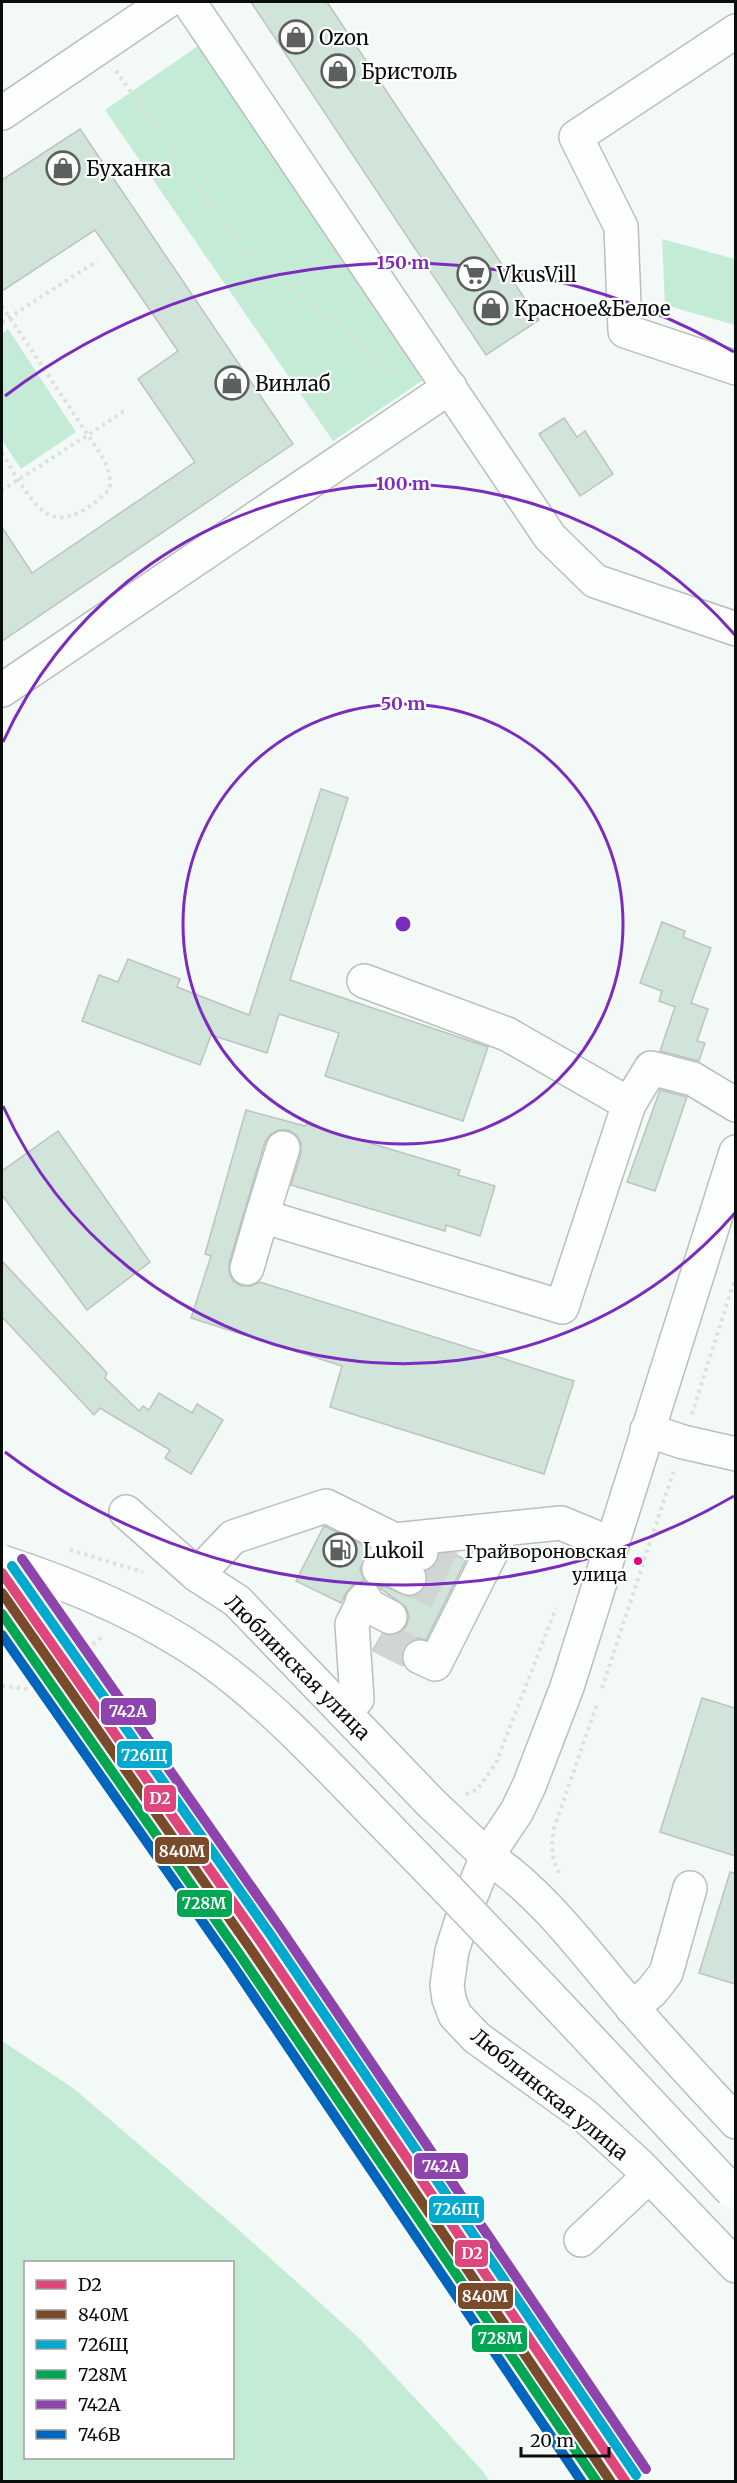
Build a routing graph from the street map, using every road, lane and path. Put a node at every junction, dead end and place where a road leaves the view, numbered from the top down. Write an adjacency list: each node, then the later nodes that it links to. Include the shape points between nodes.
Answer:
1 (166, 2): 5 (main road)
2 (189, 2): 11 (main road)
3 (735, 31): 10 (main road, via 576,137 621,227 625,331)
4 (113, 68): 11 (path, via 244,252)
5 (2, 113)
6 (97, 261): 8 (path)
7 (2, 306): 8 (path)
8 (9, 317): 9 (path); 13 (path)
9 (2, 322)
10 (735, 368)
11 (440, 394): 17 (main road, via 550,537 596,581); 18 (main road)
12 (126, 410): 13 (path)
13 (88, 435): 15 (path); 15 (path, via 111,474 110,488 96,503 57,517 43,511)
14 (2, 453): 15 (path)
15 (18, 479): 16 (path)
16 (2, 490)
17 (735, 629)
18 (2, 690)
19 (364, 981): 20 (main road, via 507,1034)
20 (630, 1104): 21 (main road, via 651,1068 693,1079); 24 (main road, via 562,1307)
21 (735, 1105)
22 (283, 1148): 24 (main road)
23 (735, 1152): 27 (main road)
24 (262, 1216): 25 (main road)
25 (247, 1268)
26 (735, 1275): 28 (path)
27 (648, 1430): 28 (main road); 32 (main road)
28 (683, 1442): 29 (main road); 44 (path, via 554,1828 553,1860)
29 (735, 1454)
30 (126, 1512): 35 (main road, Люблинская улица)
31 (503, 1529): 32 (main road, via 561,1523); 35 (main road, via 397,1561 326,1506 233,1537); 38 (main road, via 463,1589)
32 (612, 1544): 43 (main road, via 567,1687 529,1786)
33 (69, 1550): 35 (path, via 147,1573)
34 (2, 1562): 49 (main road, bridge, via 106,1600 147,1621 205,1657 252,1694 429,1870)
35 (193, 1572): 42 (main road, Люблинская улица, via 237,1601)
36 (370, 1616): 42 (main road, via 357,1699)
37 (2, 1624): 40 (path)
38 (432, 1646)
39 (66, 1666): 40 (path)
40 (42, 1681): 41 (path, via 28,1689)
41 (2, 1686)
42 (344, 1711): 43 (main road, Люблинская улица)
43 (487, 1857): 46 (main road, Люблинская улица, via 513,1874 544,1904); 48 (main road, Люблинская улица, via 452,1951 447,1985 455,2015 477,2038 584,2115)
44 (560, 1877)
45 (690, 1888): 46 (main road, via 666,1973)
46 (632, 2008): 47 (main road, Люблинская улица)
47 (735, 2120)
48 (649, 2176): 50 (main road); 51 (main road, Люблинская улица)
49 (734, 2193)
50 (581, 2241)
51 (735, 2266)

